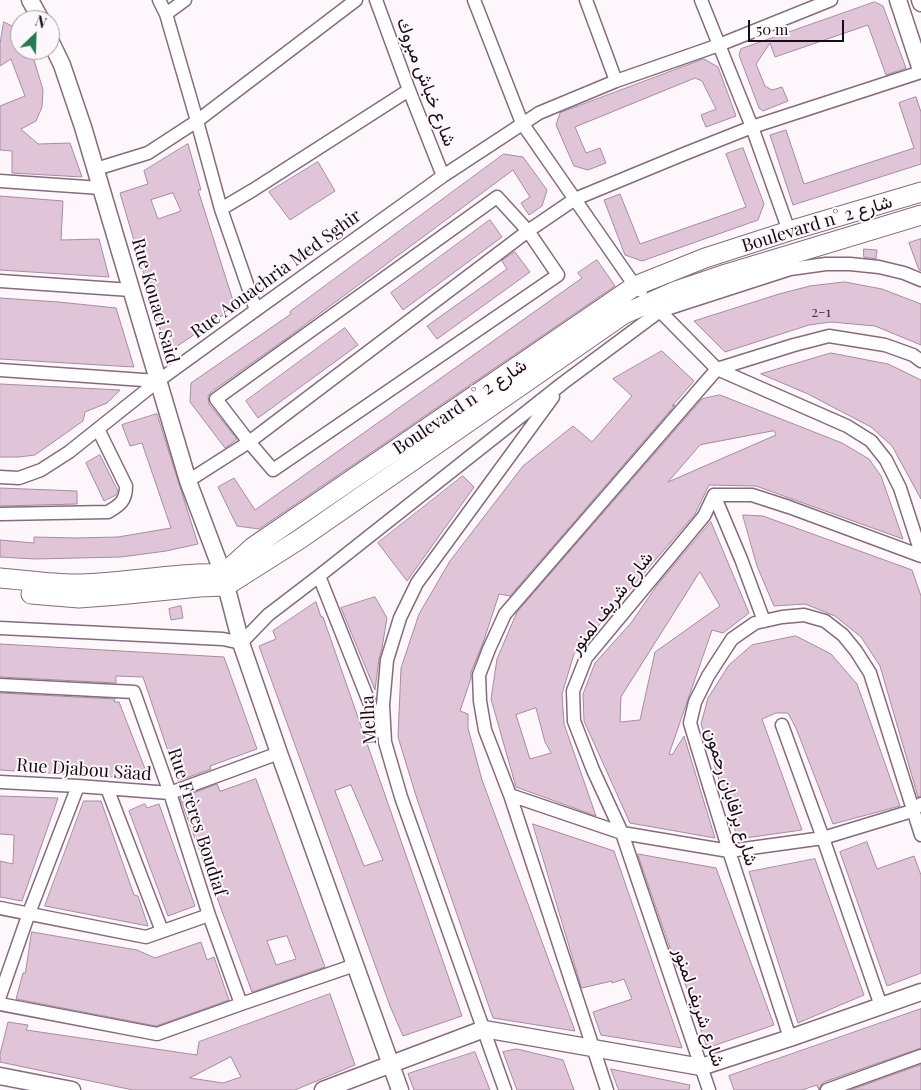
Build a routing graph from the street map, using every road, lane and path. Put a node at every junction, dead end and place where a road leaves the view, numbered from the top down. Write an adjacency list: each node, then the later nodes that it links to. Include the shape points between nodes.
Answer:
1 (159, 0): 11 (street)
2 (185, 0): 11 (street)
3 (356, 0): 17 (street)
4 (376, 0): 16 (street, شارع خباش مبروك)
5 (474, 0): 18 (street)
6 (586, 0): 15 (street)
7 (701, 0): 12 (street)
8 (831, 0): 10 (street, Rue Aouachria Med Sghir)
9 (898, 0): 14 (street)
10 (800, 6): 12 (street, Rue Aouachria Med Sghir)
11 (166, 14): 17 (street)
12 (719, 46): 15 (street, Rue Aouachria Med Sghir); 19 (street)
13 (60, 60): 20 (street, Rue Kouaci Said)
14 (921, 71): 19 (street)
15 (616, 81): 18 (street, Rue Aouachria Med Sghir, via 539,113)
16 (409, 90): 21 (street, شارع خباش مبروك); 26 (street)
17 (197, 121): 20 (street, via 148,153); 26 (street)
18 (522, 124): 21 (street, Rue Aouachria Med Sghir); 25 (street)
19 (752, 127): 25 (street); 29 (street)
20 (96, 169): 23 (street, Rue Kouaci Said)
21 (443, 176): 35 (street, Rue Aouachria Med Sghir)
22 (0, 180): 23 (street)
23 (101, 188): 33 (street, Rue Kouaci Said)
24 (921, 192): 29 (main road, Boulevard n° شارع 2)
25 (575, 198): 28 (street); 32 (street)
26 (221, 209): 35 (street)
27 (921, 215): 34 (main road, Boulevard n° شارع 2, via 676,290)
28 (528, 231): 42 (street); 42 (street, via 558,275 273,470); 42 (street, via 497,197 216,399)
29 (789, 231): 32 (main road, Boulevard n° شارع 2, via 705,258)
30 (921, 280): 34 (street, via 879,267 826,264 790,269)
31 (0, 281): 33 (street)
32 (635, 286): 34 (street); 50 (main road, Boulevard n° شارع 2, via 253,547)
33 (131, 290): 39 (street, Rue Kouaci Said)
34 (656, 306): 37 (street); 40 (street); 50 (main road, Boulevard n° شارع 2, via 624,314 300,539)
35 (256, 310): 39 (street, Rue Aouachria Med Sghir)
36 (921, 361): 37 (street, via 885,345 828,336)
37 (717, 369): 47 (street, via 847,426 871,441 886,460 900,488); 63 (street, via 504,614 479,675 485,730)
38 (0, 370): 39 (street)
39 (158, 381): 41 (street, Rue Aouachria Med Sghir); 44 (street, Rue Kouaci Said)
40 (563, 383): 48 (street); 57 (street, Melha, via 417,583 400,618 387,660 383,705)
41 (98, 429): 43 (street, Rue Aouachria Med Sghir, via 41,470 20,478); 46 (street, via 126,486 122,502 108,512)
42 (249, 442): 44 (street)
43 (0, 477)
44 (188, 481): 50 (street, Rue Kouaci Said)
45 (714, 495): 47 (street, via 752,495); 52 (street); 65 (street, شارع شريف لمنور, via 704,516 586,658 574,691 574,721)
46 (0, 514)
47 (921, 554)
48 (319, 576): 54 (street, via 268,615); 57 (street)
49 (0, 578): 50 (main road, via 79,584 199,573)
50 (225, 580): 51 (main road, via 199,587 79,598); 54 (street, Rue Kouaci Said)
51 (0, 591)
52 (764, 621): 64 (street, شارع برافابان رحمون, via 804,615 825,621 844,635 870,673); 68 (street, شارع برافابان رحمون, via 755,623 732,639 694,702 690,723)
53 (0, 628): 54 (street, via 223,639)
54 (241, 643): 58 (street, Rue Kouaci Said)
55 (0, 685): 62 (street, Rue Frères Boudiaf, via 134,692)
56 (782, 726): 67 (street)
57 (385, 742): 79 (street, Melha, via 401,797)
58 (279, 753): 62 (street, Rue Djabou Säad); 73 (street, Rue Kouaci Said)
59 (0, 782): 60 (street, Rue Djabou Säad)
60 (78, 786): 61 (street, Rue Djabou Säad); 70 (street)
61 (108, 788): 62 (street, Rue Djabou Säad); 72 (street)
62 (170, 793): 71 (street, Rue Frères Boudiaf)
63 (510, 795): 65 (street); 81 (street)
64 (917, 807): 66 (street, شارع برافابان رحمون); 67 (street)
65 (622, 833): 68 (street); 84 (street, شارع شريف لمنور)
66 (921, 835)
67 (823, 838): 68 (street); 78 (street)
68 (729, 851): 80 (street, شارع برافابان رحمون)
69 (0, 908): 70 (street)
70 (29, 913): 72 (street, via 146,937); 75 (street)
71 (209, 915): 72 (street); 77 (street, Rue Frères Boudiaf)
72 (162, 932)
73 (355, 964): 77 (street); 83 (street, Rue Kouaci Said)
74 (921, 992): 78 (street)
75 (0, 996)
76 (0, 1004): 77 (street, via 157,1034)
77 (242, 1004)
78 (881, 1006): 80 (street)
79 (484, 1029): 81 (street); 83 (street); 89 (street, Melha)
80 (790, 1038): 84 (street)
81 (592, 1048): 84 (street); 90 (street)
82 (921, 1056): 92 (street)
83 (391, 1064): 87 (street); 88 (street, Rue Kouaci Said)
84 (701, 1067): 91 (street, شارع شريف لمنور)
85 (0, 1076): 86 (street)
86 (72, 1090)
87 (324, 1090)
88 (400, 1090)
89 (504, 1090)
90 (606, 1090)
91 (709, 1090)
92 (826, 1090)

